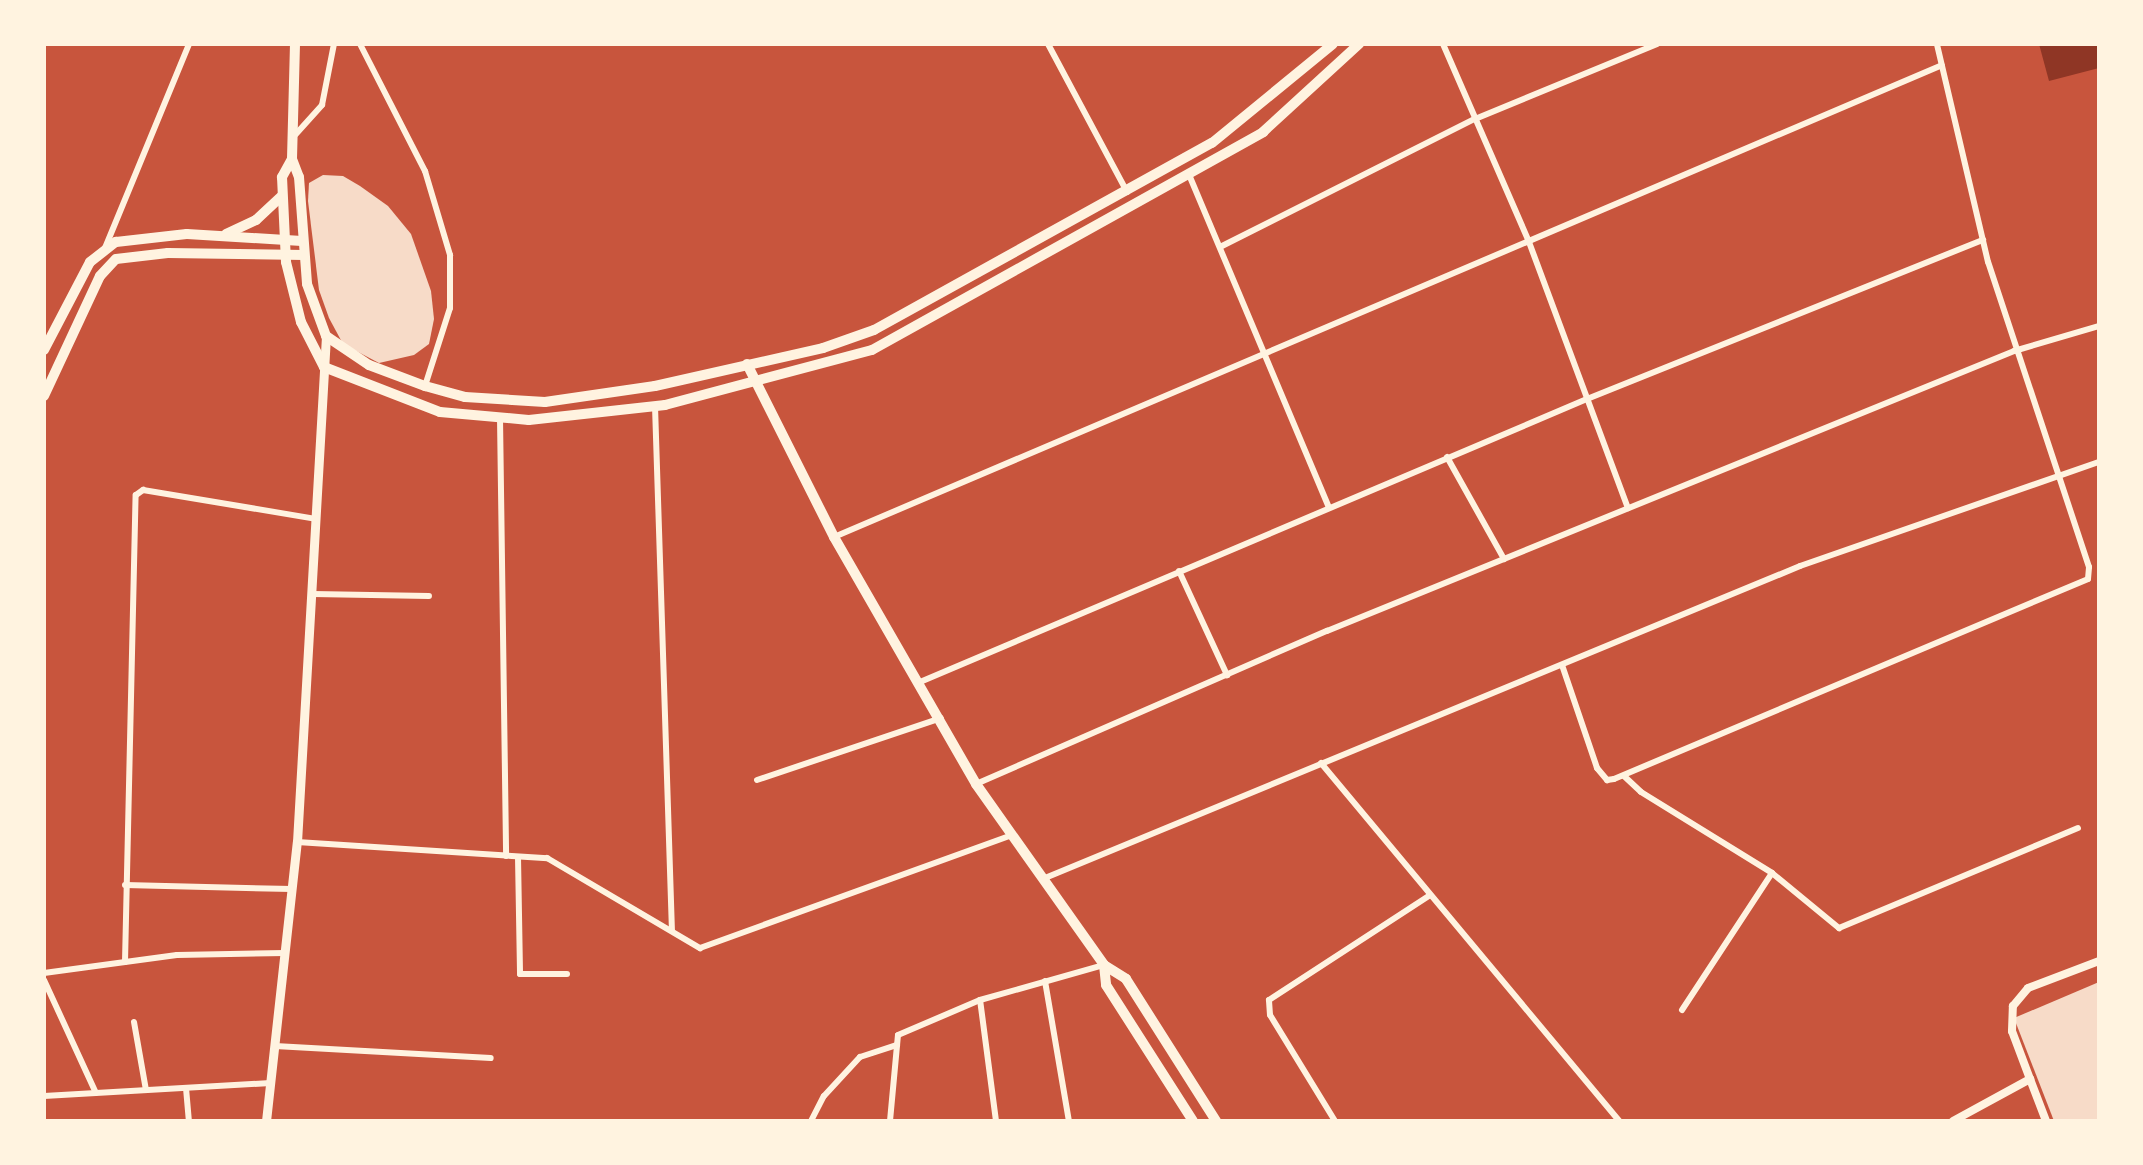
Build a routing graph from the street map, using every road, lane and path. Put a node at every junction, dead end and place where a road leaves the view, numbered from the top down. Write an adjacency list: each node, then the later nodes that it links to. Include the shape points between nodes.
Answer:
1 (189, 44): 24 (street)
2 (295, 44): 13 (main road)
3 (334, 44): 13 (street, via 322,105)
4 (360, 44): 35 (street, via 425,171 450,255 450,308)
5 (1048, 44): 16 (street)
6 (1333, 44): 16 (main road, via 1212,143)
7 (1359, 44): 15 (main road, via 1263,132)
8 (1443, 44): 12 (street)
9 (1657, 44): 12 (street)
10 (1937, 44): 11 (street)
11 (1942, 65): 20 (street); 22 (street)
12 (1475, 119): 22 (street); 23 (street)
13 (296, 134): 14 (main road)
14 (292, 159): 17 (main road, via 282,177); 21 (main road, via 299,177)
15 (1190, 177): 23 (street); 34 (main road, via 872,350)
16 (1127, 193): 32 (main road, via 874,330 823,348)
17 (282, 196): 18 (main road, via 256,220); 19 (main road)
18 (224, 235): 19 (main road); 24 (main road, via 133,238)
19 (284, 240): 21 (main road); 25 (main road)
20 (1983, 240): 30 (street); 37 (street)
21 (302, 241): 26 (main road)
22 (1529, 242): 31 (street); 37 (street)
23 (1220, 247): 31 (street)
24 (105, 248): 29 (main road, via 85,270)
25 (285, 255): 26 (main road); 33 (main road, via 301,322); 36 (main road, via 168,253 116,259 100,276)
26 (304, 255): 28 (main road, via 307,284)
27 (2099, 326): 30 (street)
28 (326, 336): 33 (main road); 35 (main road, via 369,365)
29 (44, 350)
30 (2014, 351): 42 (street); 44 (street)
31 (1265, 354): 43 (street); 46 (street)
32 (747, 364): 34 (main road); 35 (main road, via 655,386 545,402 465,397)
33 (324, 367): 39 (main road, via 440,412); 45 (main road)
34 (754, 384): 38 (main road); 46 (main road)
35 (425, 386)
36 (44, 396)
37 (1587, 399): 40 (street); 44 (street)
38 (655, 406): 39 (main road, via 529,420); 71 (street)
39 (500, 418): 64 (street)
40 (1447, 457): 43 (street); 47 (street)
41 (2099, 462): 42 (street)
42 (2057, 473): 50 (street); 53 (street, via 1800,566)
43 (1329, 507): 48 (street)
44 (1628, 508): 47 (street)
45 (317, 520): 51 (main road); 68 (street, via 143,490 136,495)
46 (834, 537): 55 (main road)
47 (1504, 559): 54 (street)
48 (1179, 571): 54 (street); 55 (street)
49 (2099, 571): 50 (street)
50 (2091, 574): 58 (street)
51 (313, 594): 52 (street); 63 (main road)
52 (429, 596)
53 (1562, 665): 57 (street); 58 (street, via 1601,776)
54 (1227, 675): 60 (street)
55 (920, 682): 56 (main road)
56 (941, 718): 59 (street); 60 (main road)
57 (1321, 763): 67 (street); 70 (street)
58 (1624, 776): 66 (street, via 1641,792)
59 (757, 780)
60 (976, 784): 62 (main road)
61 (2078, 828): 66 (street, via 1839,928)
62 (1009, 836): 67 (main road); 71 (street, via 700,948)
63 (297, 842): 64 (street); 69 (main road)
64 (506, 856): 65 (street)
65 (518, 857): 71 (street, via 547,858); 77 (street, via 520,974)
66 (1772, 873): 81 (street)
67 (1045, 878): 75 (main road)
68 (125, 885): 69 (street); 74 (street)
69 (292, 889): 72 (main road)
70 (1430, 895): 100 (street, via 1269,1000 1270,1015); 101 (street)
71 (672, 931)
72 (285, 953): 74 (street, via 177,955); 84 (main road)
73 (2099, 961): 86 (street, via 2028,988 2013,1006 2012,1031)
74 (125, 962): 76 (street)
75 (1104, 965): 79 (street); 98 (main road, via 1106,985); 99 (main road, via 1126,979)
76 (44, 973)
77 (567, 974)
78 (44, 980): 90 (street)
79 (1045, 981): 80 (street); 97 (street)
80 (980, 1000): 83 (street, via 898,1035); 96 (street)
81 (1682, 1010)
82 (134, 1022): 89 (street)
83 (897, 1045): 94 (street, via 860,1057 824,1096); 95 (street)
84 (275, 1046): 85 (street); 87 (main road)
85 (491, 1058)
86 (2030, 1079): 102 (street); 103 (street)
87 (271, 1083): 88 (street); 93 (main road)
88 (186, 1088): 89 (street); 92 (street)
89 (146, 1090): 90 (street)
90 (96, 1093): 91 (street)
91 (44, 1096)
92 (189, 1121)
93 (266, 1121)
94 (811, 1121)
95 (890, 1121)
96 (996, 1121)
97 (1069, 1121)
98 (1193, 1121)
99 (1216, 1121)
100 (1335, 1121)
101 (1619, 1121)
102 (1953, 1121)
103 (2046, 1121)

